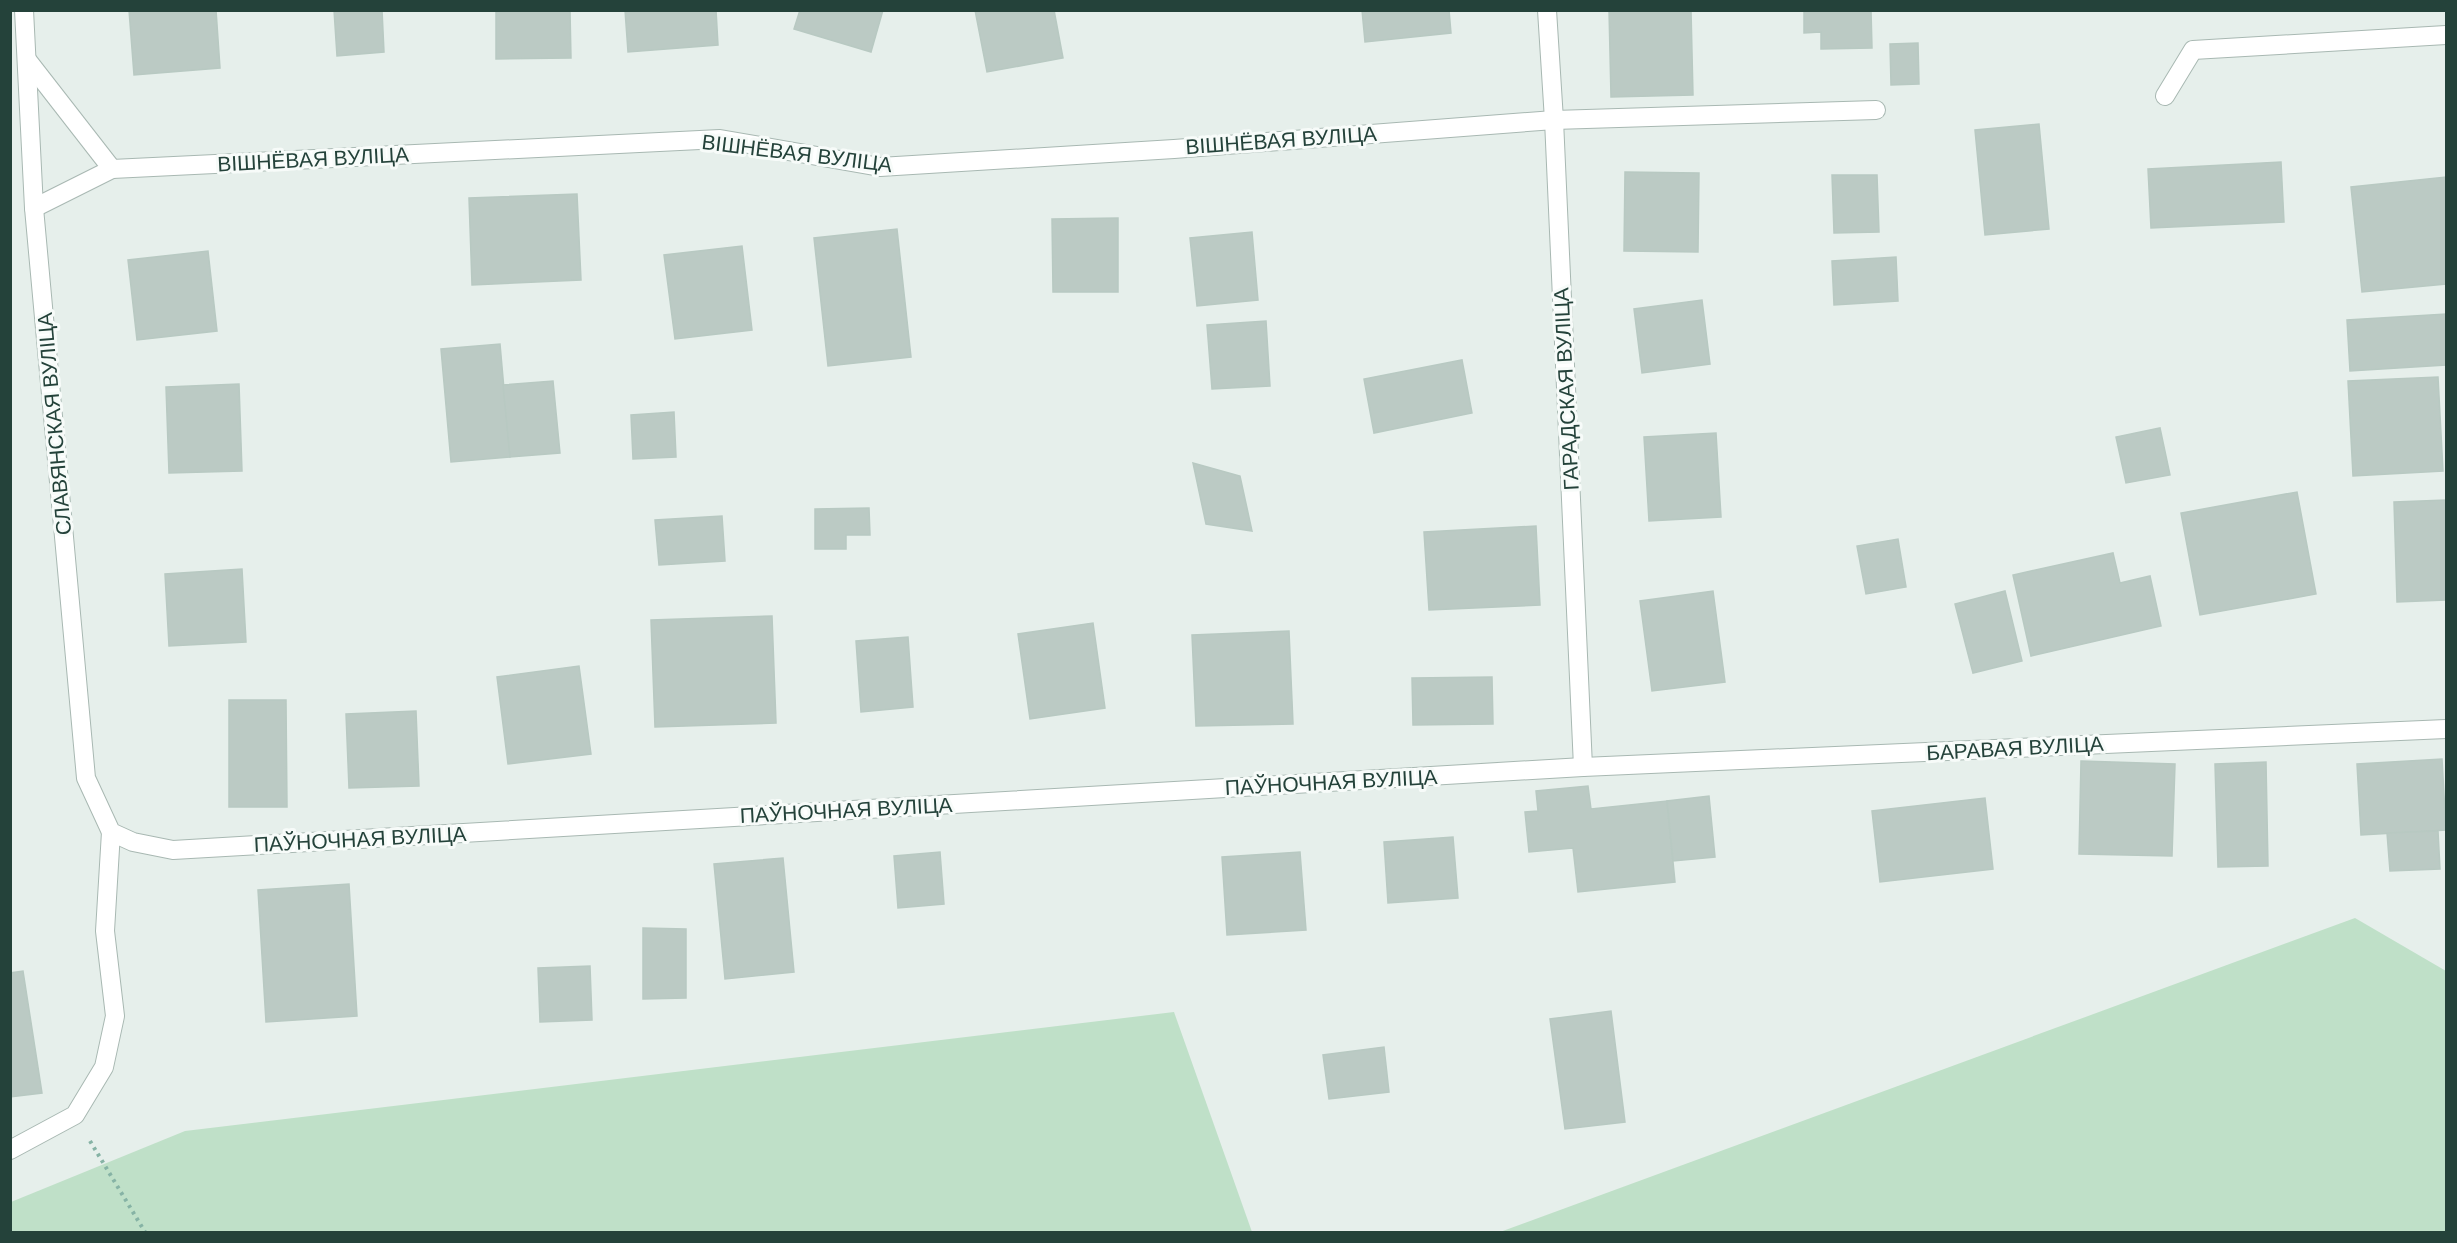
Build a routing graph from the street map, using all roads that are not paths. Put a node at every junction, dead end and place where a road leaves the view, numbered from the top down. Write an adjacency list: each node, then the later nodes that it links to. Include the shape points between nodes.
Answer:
1 (24, 10): 4 (street, СЛАВЯНСКАЯ ВУЛІЦА)
2 (1547, 10): 7 (street, ГАРАДСКАЯ ВУЛІЦА)
3 (2446, 35): 5 (street, via 2193,50)
4 (28, 61): 8 (street); 9 (street, СЛАВЯНСКАЯ ВУЛІЦА)
5 (2165, 96)
6 (1876, 110): 7 (street, ВІШНЁВАЯ ВУЛІЦА)
7 (1554, 120): 8 (street, ВІШНЁВАЯ ВУЛІЦА, via 880,167 720,139); 11 (street, ГАРАДСКАЯ ВУЛІЦА)
8 (112, 169): 9 (street, ВІШНЁВАЯ ВУЛІЦА)
9 (34, 208): 12 (street, СЛАВЯНСКАЯ ВУЛІЦА, via 86,778)
10 (2446, 729): 11 (street, БАРАВАЯ ВУЛІЦА)
11 (1583, 767): 12 (street, ПАЎНОЧНАЯ ВУЛІЦА, via 173,850 133,842)
12 (111, 832): 13 (street, via 105,931 115,1016 104,1067 75,1115)
13 (10, 1150)

